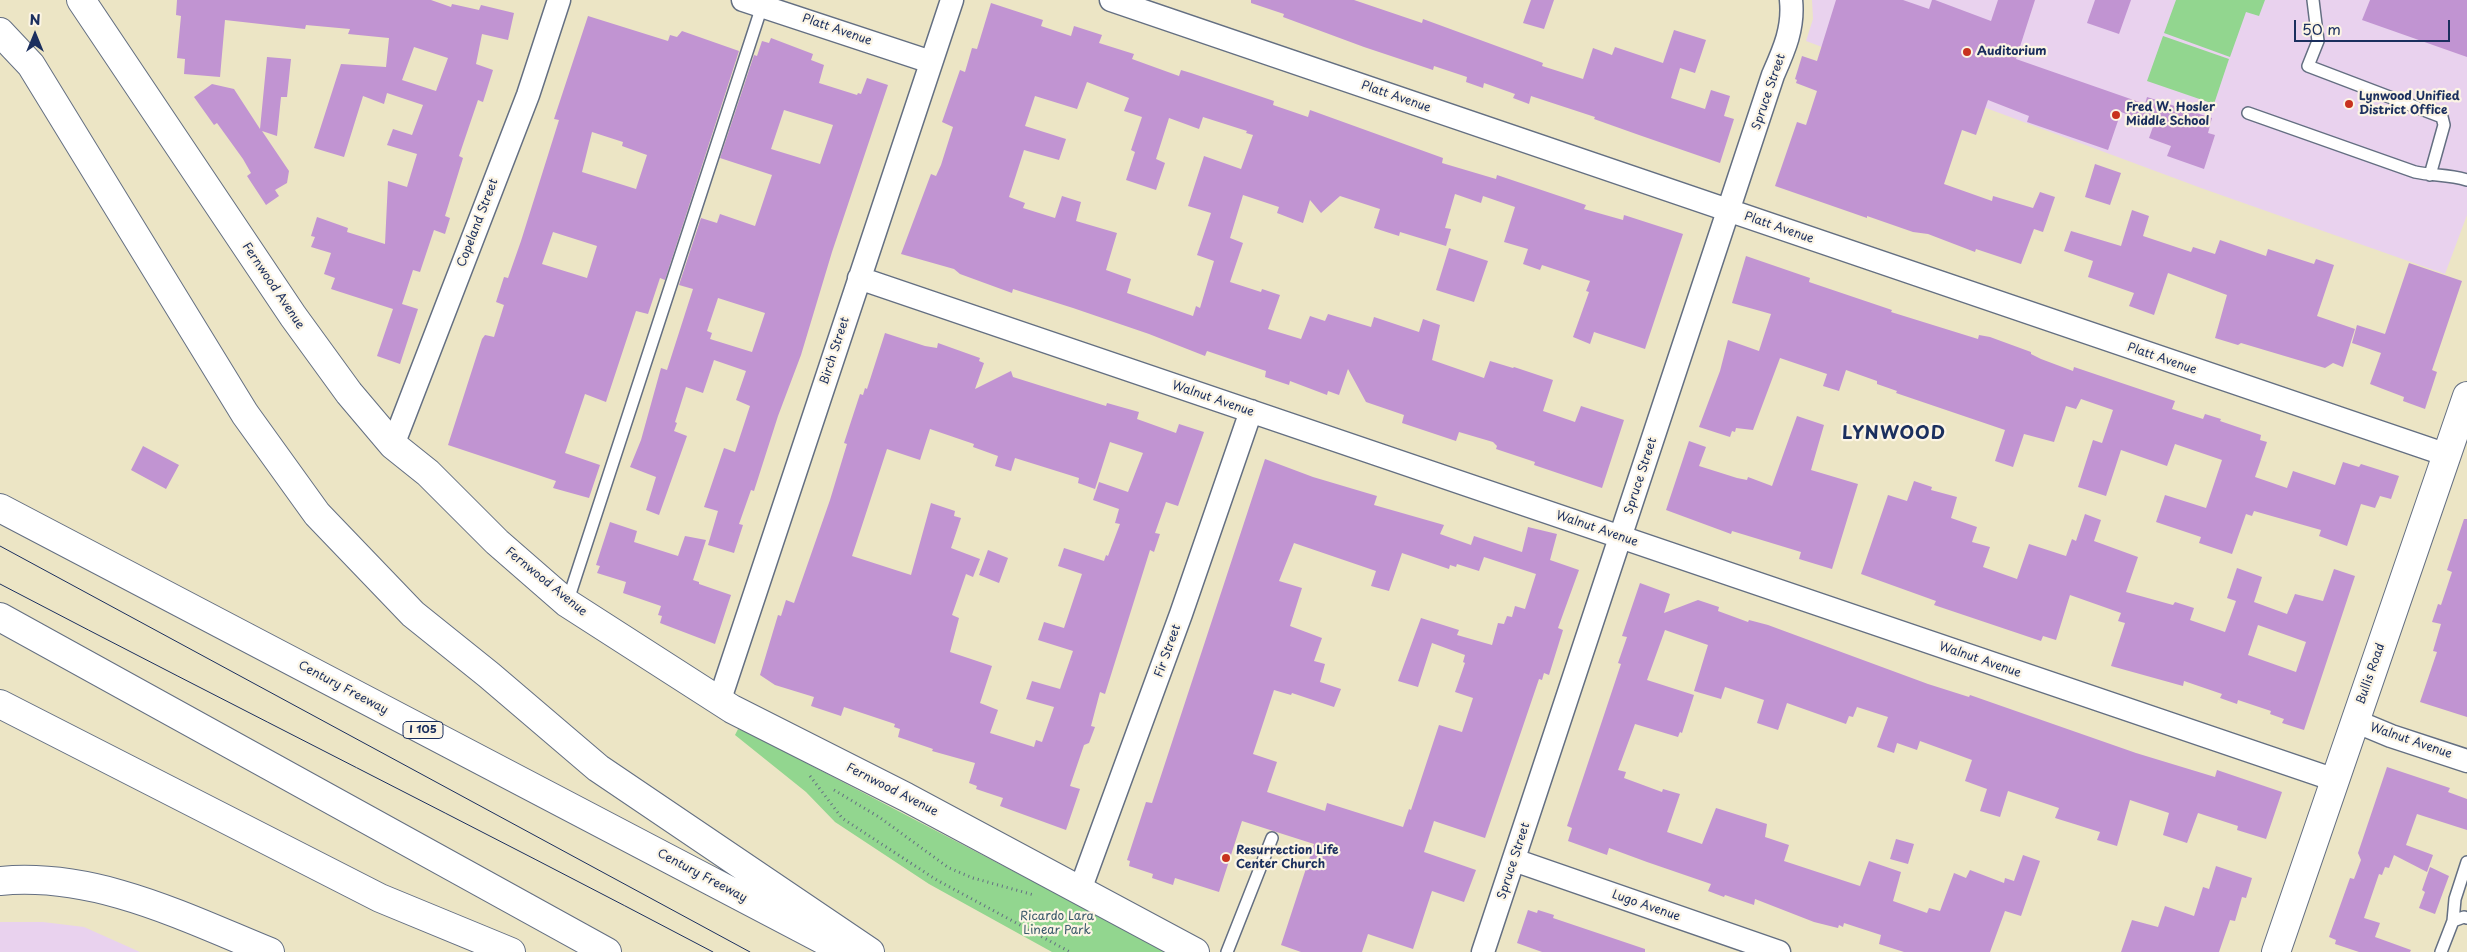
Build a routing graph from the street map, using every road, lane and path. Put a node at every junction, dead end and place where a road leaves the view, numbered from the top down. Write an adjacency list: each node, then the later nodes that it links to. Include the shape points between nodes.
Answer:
1 (81, 0): 18 (main road, Fernwood Avenue, via 293,316 348,393)
2 (559, 0): 18 (street, Copeland Street, via 528,95)
3 (952, 0): 9 (street, Birch Street)
4 (1111, 0): 13 (street, Platt Avenue)
5 (1791, 0): 13 (street, Spruce Street, via 1788,36)
6 (2313, 0): 11 (lane, via 2318,41 2308,66 2442,117 2444,125)
7 (757, 2): 9 (street, Platt Avenue); 22 (lane)
8 (0, 32): 43 (main road, via 31,65 245,414 317,514 413,614 598,768)
9 (931, 62): 14 (street, Birch Street)
10 (2248, 113): 11 (lane)
11 (2430, 175): 12 (lane, via 2451,174)
12 (2467, 180)
13 (1729, 211): 19 (street, Platt Avenue); 21 (street, Spruce Street)
14 (859, 278): 16 (street, Walnut Avenue); 24 (street, Birch Street)
15 (2467, 396): 17 (main road, Bullis Road)
16 (1251, 411): 21 (street, Walnut Avenue); 35 (street, Fir Street, via 1182,614)
17 (2462, 426): 19 (main road, Bullis Road)
18 (393, 445): 22 (main road, Fernwood Avenue, via 428,473 497,542)
19 (2447, 455): 26 (main road, Bullis Road)
20 (0, 508): 42 (main road, Century Freeway / I 105)
21 (1621, 537): 29 (street, Walnut Avenue); 32 (street, Spruce Street)
22 (567, 603): 24 (main road, Fernwood Avenue)
23 (0, 617): 41 (main road)
24 (719, 702): 35 (main road, Fernwood Avenue)
25 (9, 709): 40 (main road, via 380,898)
26 (2355, 722): 27 (street, Walnut Avenue); 29 (main road, Bullis Road)
27 (2467, 761)
28 (818, 780): 44 (path, via 810,776 842,818 935,879)
29 (2335, 780): 49 (main road, Bullis Road)
30 (826, 785): 36 (path, via 879,817 949,868)
31 (1272, 838): 46 (lane)
32 (1514, 860): 47 (street, Spruce Street); 48 (street, Lugo Avenue)
33 (2467, 862): 38 (lane, via 2455,899)
34 (0, 881): 39 (main road, via 50,880 109,890 169,910)
35 (1080, 890): 45 (main road, Fernwood Avenue)
36 (1040, 898)
37 (2467, 918): 38 (lane)
38 (2453, 921): 50 (lane)
39 (270, 952)
40 (511, 952)
41 (607, 952)
42 (846, 952)
43 (870, 952)
44 (1070, 952)
45 (1195, 952)
46 (1227, 952)
47 (1484, 952)
48 (1779, 952)
49 (2276, 952)
50 (2441, 952)

